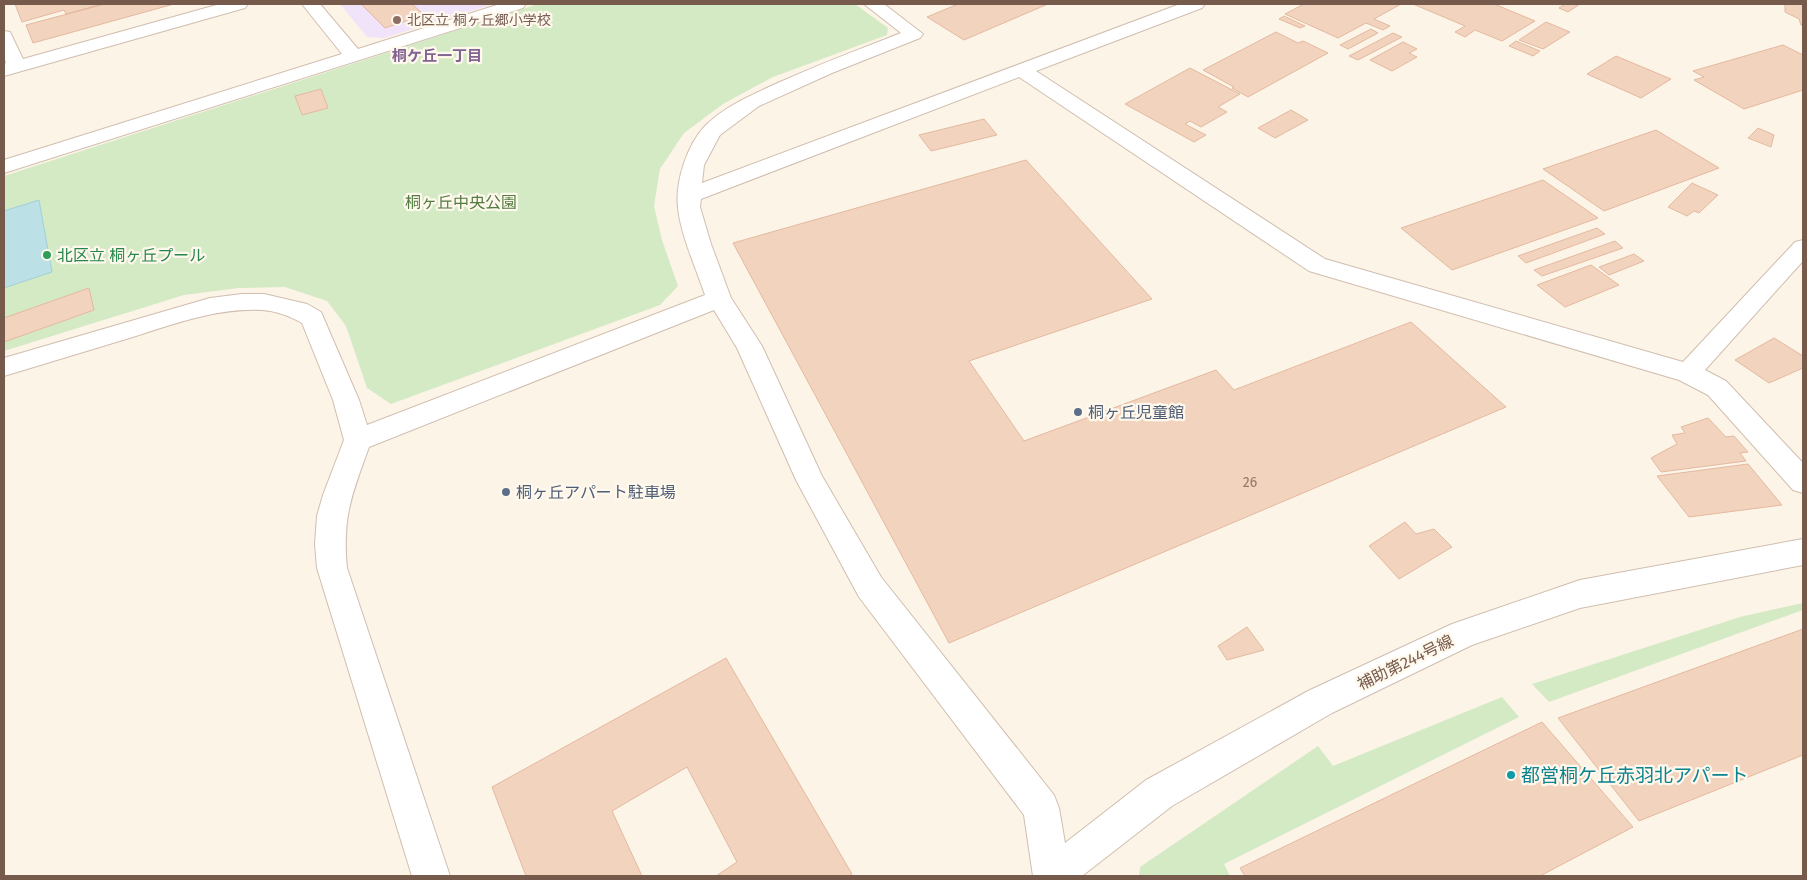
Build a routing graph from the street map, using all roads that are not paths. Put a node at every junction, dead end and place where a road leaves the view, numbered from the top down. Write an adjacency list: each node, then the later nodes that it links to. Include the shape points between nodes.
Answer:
1 (239, 4): 8 (street)
2 (311, 4): 7 (street)
3 (517, 4): 7 (street)
4 (873, 4): 11 (street, via 914,34 825,69 752,102 731,116 712,131 701,148 693,166)
5 (1196, 4): 9 (street)
6 (4, 36): 8 (street)
7 (353, 55): 10 (street)
8 (10, 68)
9 (1021, 70): 11 (street); 15 (street, via 1317,265)
10 (4, 167)
11 (690, 195): 13 (street, via 699,244)
12 (1803, 247): 15 (street)
13 (719, 299): 16 (street); 20 (street, via 748,346 810,480 870,587 1041,808)
14 (4, 367): 16 (street, via 210,306 242,302 281,305 312,318 346,400)
15 (1688, 373): 17 (street, via 1717,388)
16 (358, 440): 19 (street, via 332,516 332,568)
17 (1803, 482)
18 (1803, 552): 20 (street, 補助第244号線, via 1580,594 1463,634 1320,702 1159,793)
19 (431, 876)
20 (1052, 876)

